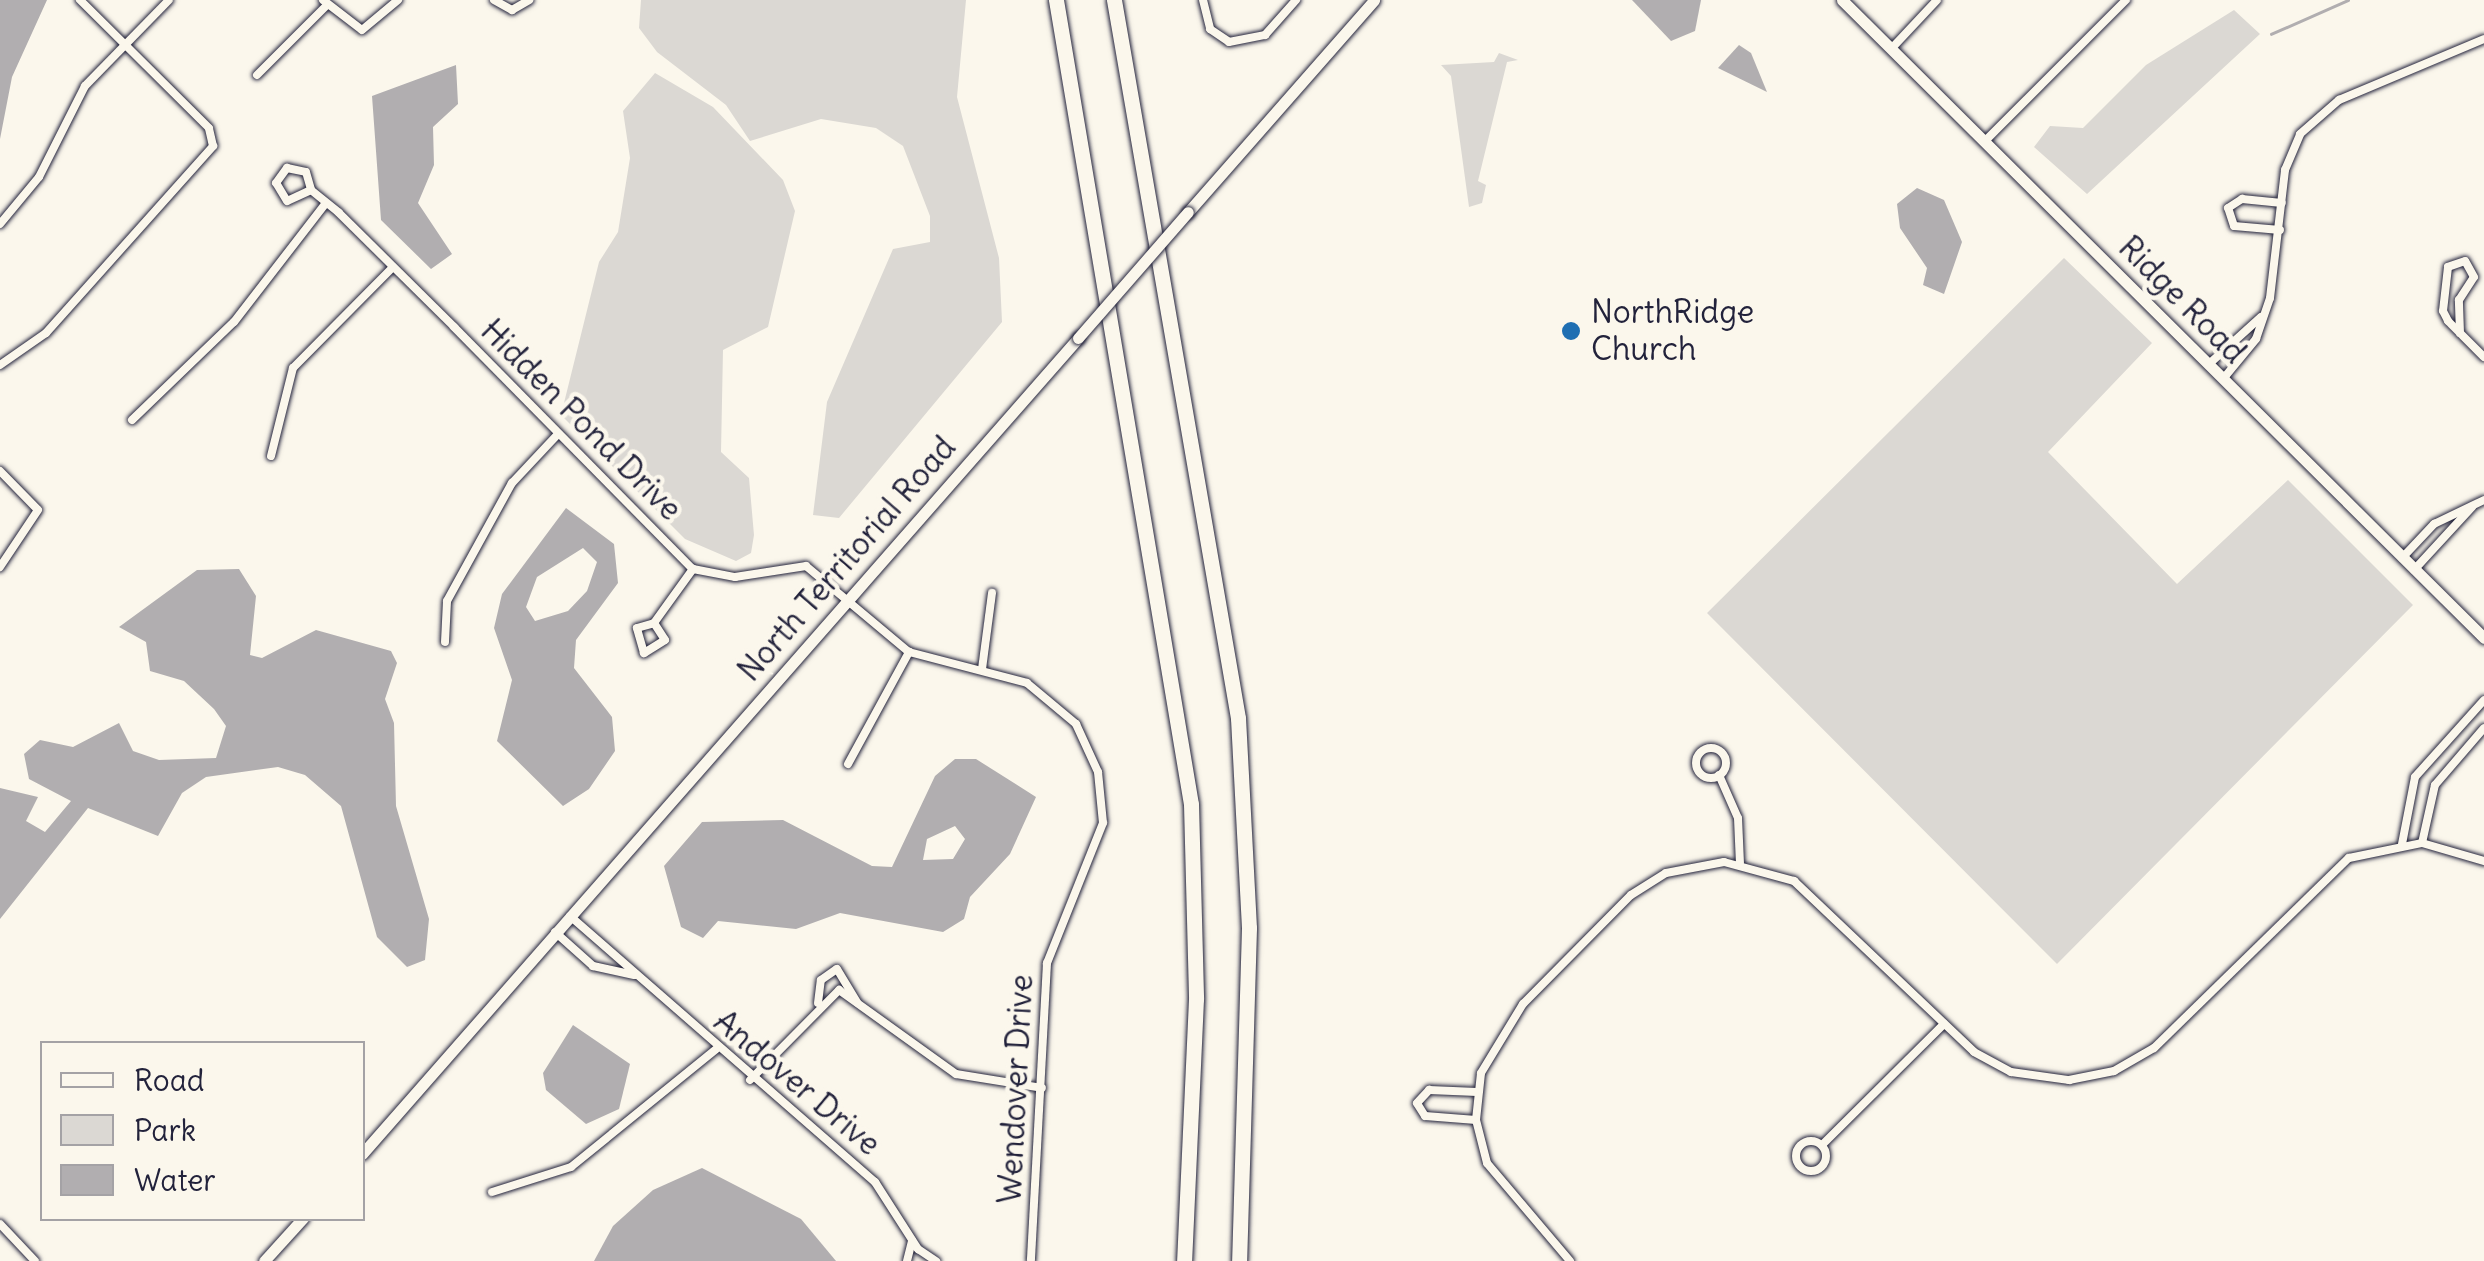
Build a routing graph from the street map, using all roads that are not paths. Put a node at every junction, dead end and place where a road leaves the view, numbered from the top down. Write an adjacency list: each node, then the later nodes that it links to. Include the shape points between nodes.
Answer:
1 (80, 0): 16 (street)
2 (169, 0): 16 (street)
3 (398, 0): 14 (street, via 362,30)
4 (494, 0): 5 (street, via 512,10)
5 (529, 0)
6 (1056, 0): 78 (highway, via 1190,804 1196,998)
7 (1114, 0): 79 (highway, via 1238,718 1249,928)
8 (1204, 0): 13 (street, via 1210,30 1229,42 1265,35)
9 (1374, 0): 42 (main road, North Territorial Road, bridge)
10 (1842, 0): 17 (main road, Ridge Road)
11 (1937, 0): 17 (street)
12 (2126, 0): 19 (street)
13 (1293, 1)
14 (325, 2): 18 (street)
15 (2484, 40): 22 (street, via 2320,114 2293,146)
16 (124, 44): 23 (street, via 84,86 38,178); 29 (street, via 209,128 213,146 46,333)
17 (1891, 49): 19 (main road, Ridge Road)
18 (257, 75)
19 (1984, 142): 30 (main road, Ridge Road)
20 (311, 190): 20 (street, Hidden Pond Drive, via 299,168 276,183 287,202); 21 (street, Hidden Pond Drive)
21 (326, 202): 25 (street, Hidden Pond Drive); 32 (street, via 234,322)
22 (2282, 203): 24 (street); 24 (street, via 2242,199 2228,208 2234,226)
23 (0, 224)
24 (2280, 230): 26 (street)
25 (392, 269): 33 (street, Hidden Pond Drive); 34 (street, via 293,368)
26 (2260, 317): 30 (street); 31 (street, via 2256,339)
27 (2460, 333): 27 (street, via 2459,300 2474,277 2465,261 2444,276 2443,311); 28 (street)
28 (2484, 357)
29 (3, 364)
30 (2208, 365): 31 (main road, Ridge Road)
31 (2223, 379): 37 (main road, Ridge Road)
32 (132, 420)
33 (558, 434): 39 (street, Hidden Pond Drive); 45 (street, via 512,483 447,601)
34 (270, 456)
35 (0, 472): 38 (street, via 38,510)
36 (2480, 502): 37 (street, via 2434,524); 40 (street)
37 (2402, 558): 40 (main road, Ridge Road)
38 (0, 567)
39 (693, 569): 42 (street, via 735,577 806,566); 43 (street)
40 (2414, 570): 44 (main road, Ridge Road)
41 (992, 593): 47 (street)
42 (847, 601): 46 (street, Wendover Drive); 56 (main road, North Territorial Road)
43 (654, 622): 43 (street, via 634,632 644,652 664,640)
44 (2484, 638)
45 (445, 642)
46 (908, 652): 47 (street, Wendover Drive); 50 (street)
47 (982, 670): 64 (street, Wendover Drive, via 1027,682 1066,711 1091,750 1102,792 1098,850 1047,963)
48 (2484, 700): 53 (street, via 2415,777)
49 (2484, 728): 52 (street, via 2435,786)
50 (848, 764)
51 (1719, 775): 55 (street, via 1738,818)
52 (2422, 843): 53 (street); 54 (street)
53 (2402, 844): 61 (street, via 2334,867 2165,1039 2114,1071 2069,1080 2012,1072)
54 (2484, 861)
55 (1740, 862): 61 (street, via 1813,894); 65 (street, via 1682,867 1631,895 1507,1022)
56 (570, 916): 57 (main road, North Territorial Road); 58 (street, Andover Drive)
57 (555, 932): 58 (street, Andover Drive, via 593,966); 68 (main road, North Territorial Road)
58 (634, 975): 62 (street, Andover Drive)
59 (858, 1002): 60 (street, via 839,990); 60 (street, via 837,969 821,980); 64 (street, via 956,1074)
60 (818, 1004): 63 (street)
61 (1944, 1024): 67 (street)
62 (716, 1050): 63 (street, Andover Drive); 69 (street, via 571,1167)
63 (750, 1080): 72 (street, Andover Drive, via 875,1182)
64 (1042, 1088): 77 (street, Wendover Drive)
65 (1477, 1092): 66 (street); 66 (street, via 1429,1090 1417,1104 1425,1116)
66 (1476, 1120): 80 (street, via 1496,1182)
67 (1822, 1144): 67 (street, via 1822,1166 1800,1166 1802,1143)
68 (365, 1151)
69 (492, 1192)
70 (299, 1221): 73 (main road)
71 (0, 1224): 74 (street)
72 (912, 1241): 75 (street); 76 (street, Andover Drive)
73 (266, 1260)
74 (35, 1261)
75 (907, 1261)
76 (936, 1261)
77 (1030, 1261)
78 (1184, 1261)
79 (1238, 1261)
80 (1570, 1261)

